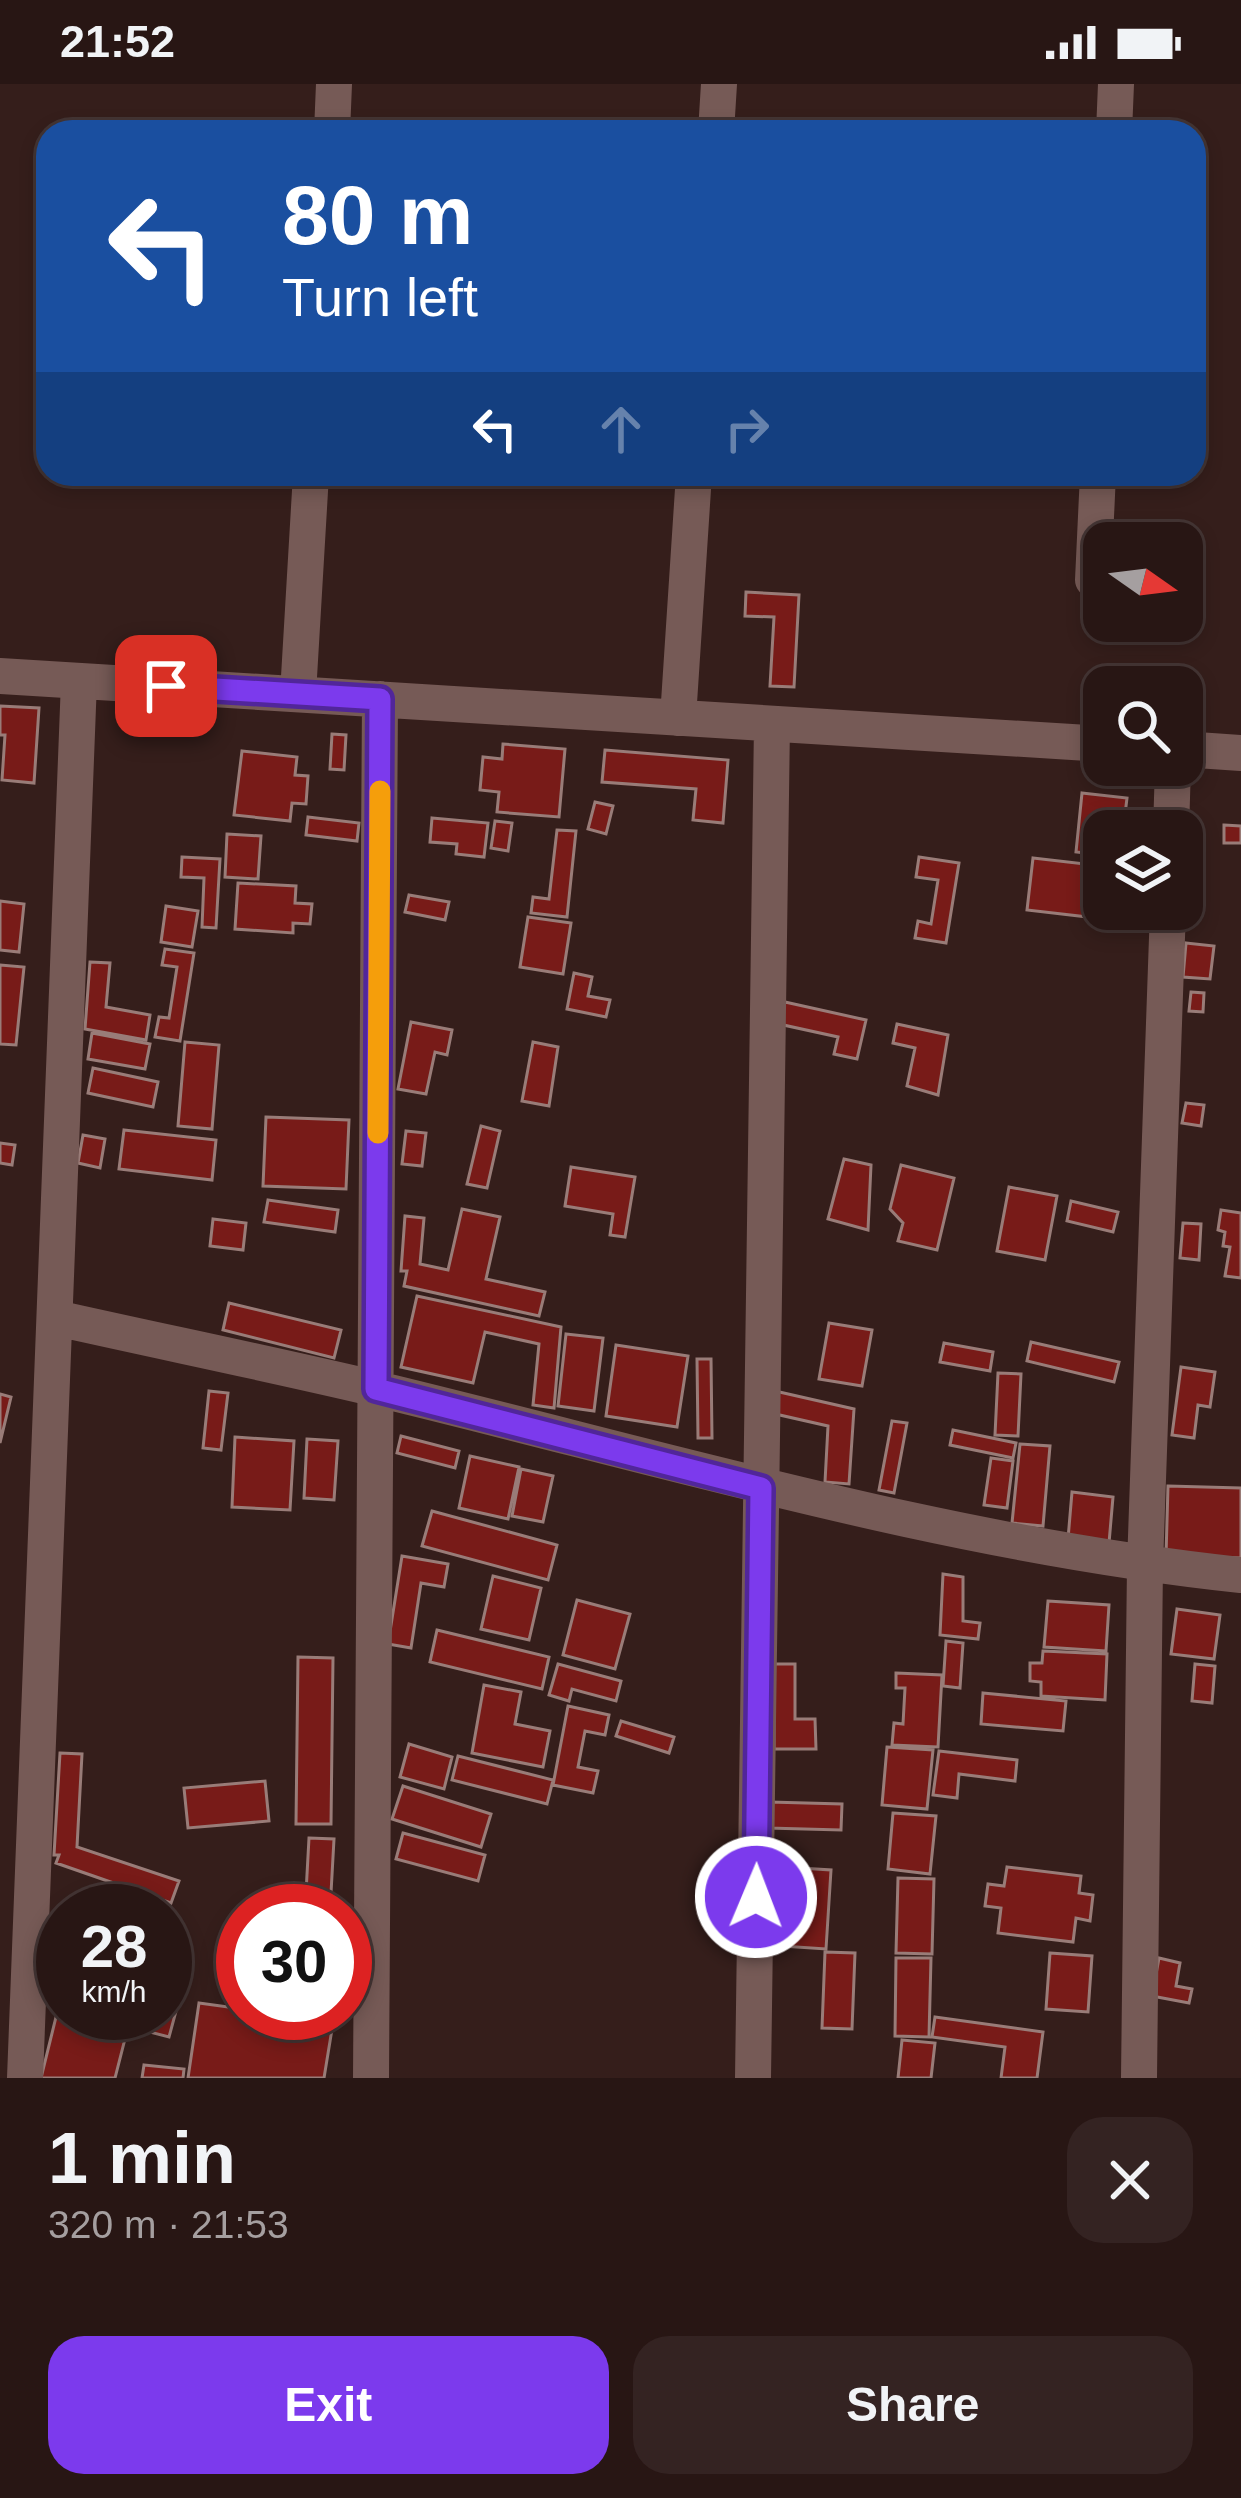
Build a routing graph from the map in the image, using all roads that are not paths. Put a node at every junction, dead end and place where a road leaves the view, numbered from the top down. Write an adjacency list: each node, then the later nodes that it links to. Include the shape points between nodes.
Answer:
1 (334, 84): 4 (street)
2 (719, 84): 5 (street)
3 (1116, 84): 6 (street)
4 (332, 120)
5 (717, 120)
6 (1114, 120)
7 (310, 486): 13 (street)
8 (693, 486): 15 (street)
9 (1097, 486): 10 (street)
10 (1096, 522)
11 (0, 676): 12 (street)
12 (79, 681): 13 (street); 21 (street)
13 (298, 694): 14 (street)
14 (380, 699): 15 (street); 22 (street)
15 (678, 718): 16 (street)
16 (772, 724): 17 (street); 23 (street)
17 (1083, 743)
18 (1203, 750): 19 (street)
19 (1241, 753)
20 (1167, 930): 24 (street)
21 (56, 1318): 22 (street); 26 (street)
22 (376, 1389): 23 (street); 28 (street)
23 (761, 1488): 24 (street); 29 (street)
24 (1145, 1565): 25 (street); 30 (street)
25 (1241, 1575)
26 (16, 1909): 27 (street)
27 (25, 2078)
28 (371, 2078)
29 (753, 2078)
30 (1138, 2078)

